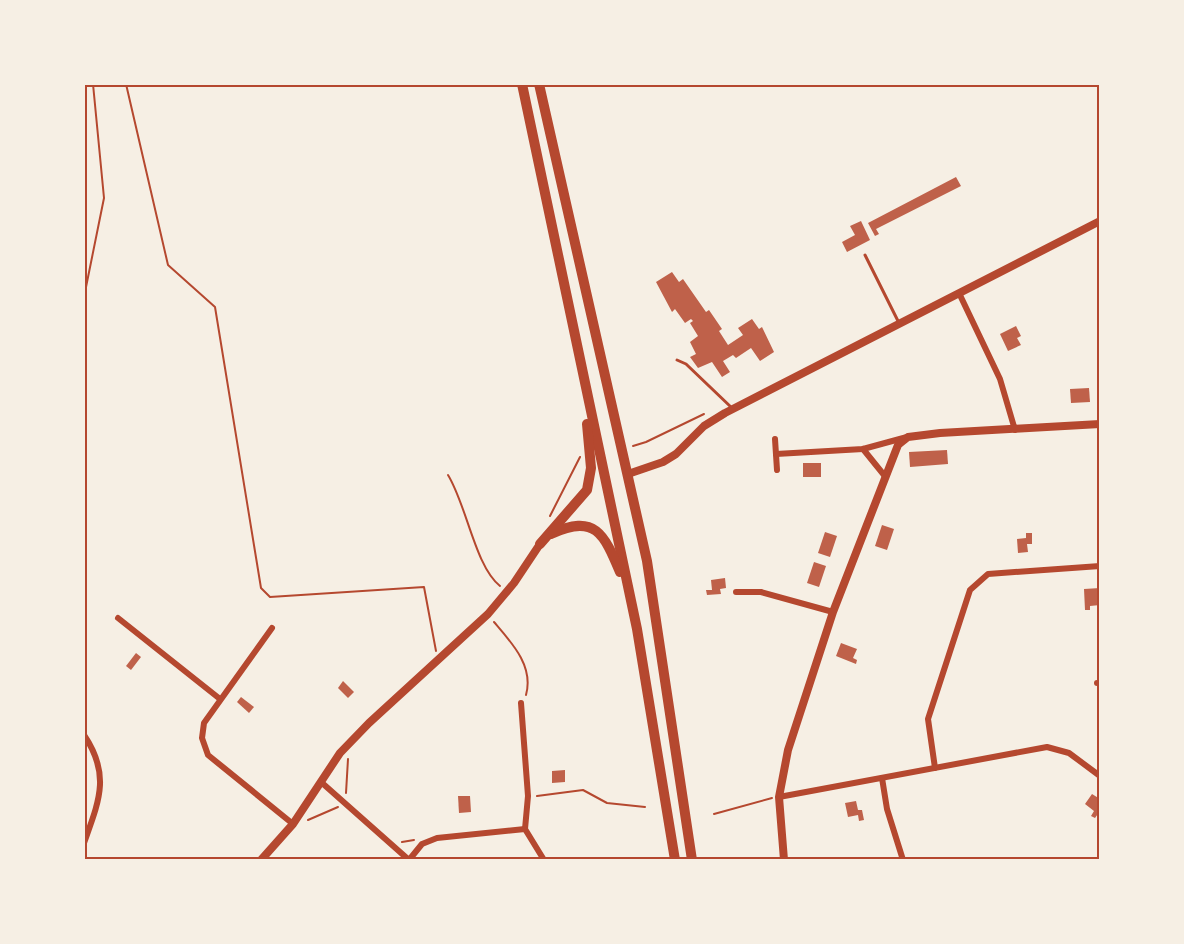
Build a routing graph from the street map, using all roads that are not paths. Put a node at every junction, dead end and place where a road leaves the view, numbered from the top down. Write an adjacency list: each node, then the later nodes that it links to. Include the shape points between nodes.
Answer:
1 (522, 84): 7 (highway)
2 (539, 84): 17 (highway)
3 (1100, 221): 5 (street)
4 (865, 255): 6 (lane)
5 (959, 293): 6 (street); 11 (street, via 1000,379)
6 (899, 323): 9 (street)
7 (575, 340): 19 (highway, via 589,432 591,476 583,497); 23 (highway)
8 (677, 360): 9 (lane)
9 (733, 409): 17 (street, via 704,426 676,454)
10 (1100, 424): 11 (street)
11 (1015, 430): 12 (street)
12 (908, 437): 14 (street); 18 (street, via 894,452)
13 (775, 439): 15 (street)
14 (863, 448): 15 (street); 18 (street)
15 (776, 454): 16 (street)
16 (777, 470)
17 (628, 474): 42 (highway, via 660,640)
18 (884, 476): 24 (street)
19 (550, 534): 20 (highway); 23 (highway, via 577,525 596,530 610,549)
20 (540, 544): 33 (street, via 488,614 369,723 340,753)
21 (1100, 566): 30 (street, via 988,574 975,583 928,719)
22 (736, 592): 24 (street, via 761,592)
23 (630, 597): 41 (highway)
24 (833, 612): 34 (street, via 788,750)
25 (118, 618): 27 (street)
26 (272, 628): 27 (street)
27 (220, 699): 35 (street, via 204,723 202,738 208,755)
28 (521, 703): 36 (street, via 528,796)
29 (84, 735): 37 (street, via 102,781)
30 (935, 768): 31 (street, via 1047,747 1069,753); 32 (street)
31 (1100, 776)
32 (882, 778): 34 (street); 44 (street)
33 (321, 782): 35 (street); 39 (street)
34 (780, 797): 43 (street)
35 (293, 824): 38 (street)
36 (525, 829): 39 (street, via 437,838 422,844); 40 (street)
37 (84, 843)
38 (261, 860)
39 (409, 860)
40 (544, 860)
41 (675, 860)
42 (692, 860)
43 (784, 860)
44 (903, 860)

